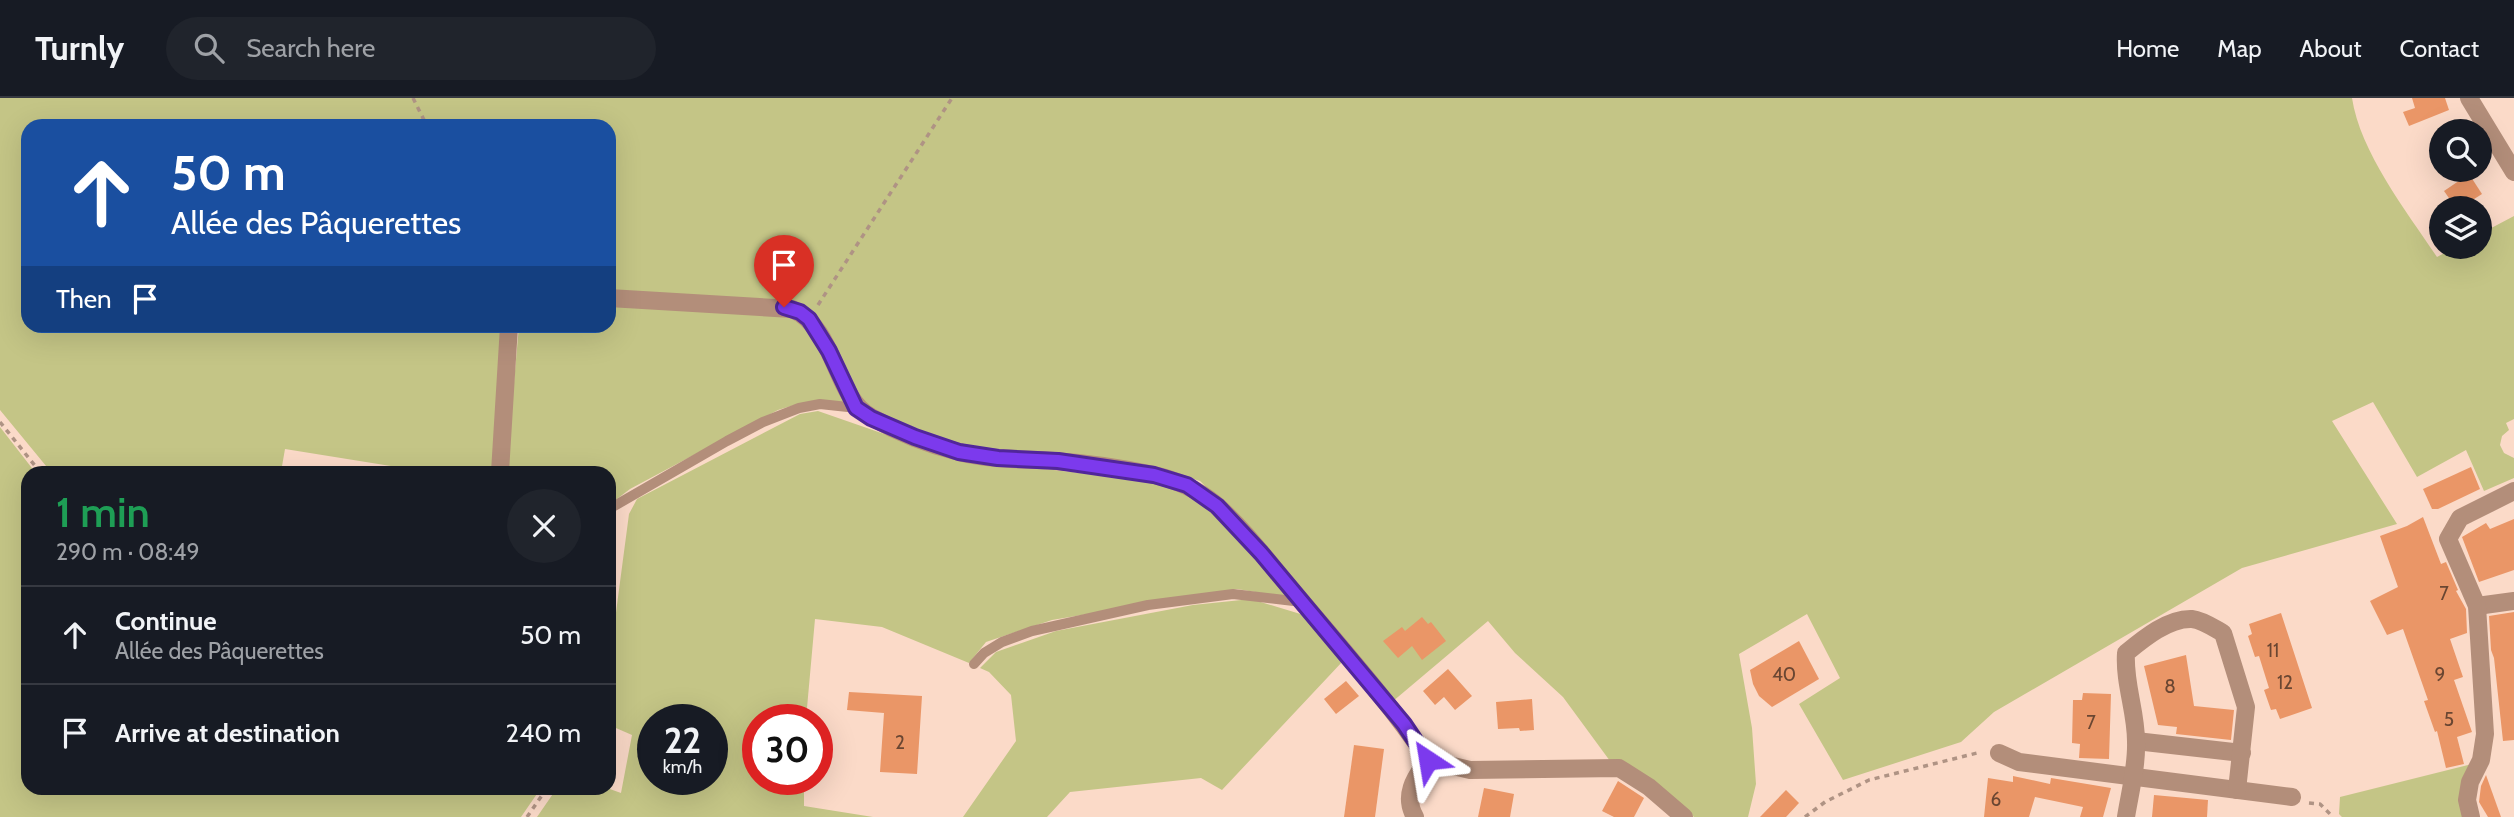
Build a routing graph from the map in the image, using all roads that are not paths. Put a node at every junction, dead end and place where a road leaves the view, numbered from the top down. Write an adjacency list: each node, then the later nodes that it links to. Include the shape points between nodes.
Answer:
1 (2469, 98): 2 (street)
2 (2514, 172)
3 (616, 298): 5 (street, via 784,307 800,312 829,351)
4 (509, 333): 6 (street)
5 (856, 408): 8 (lane, via 820,404 799,408 739,435); 10 (street, via 959,452 1058,461 1154,475 1187,485 1217,506)
6 (500, 466)
7 (2514, 491): 11 (street, via 2460,518 2448,539)
8 (616, 505)
9 (2514, 601): 11 (street)
10 (1302, 602): 12 (lane, via 1233,594 1148,605 1032,631 1002,642); 16 (street, via 1404,724)
11 (2477, 606): 23 (street, via 2485,734 2481,760 2470,782 2467,800)
12 (974, 664)
13 (2136, 741): 15 (street); 15 (street, via 2126,653 2144,638 2189,619 2223,633 2246,707); 17 (street)
14 (1999, 753): 17 (street, via 2019,762)
15 (2242, 753): 18 (street)
16 (1428, 760): 20 (street, via 1409,794); 21 (street, via 1470,770 1619,768 1649,786)
17 (2133, 775): 18 (street); 22 (street)
18 (2237, 790): 19 (street)
19 (2292, 797)
20 (1415, 817)
21 (1684, 817)
22 (2126, 817)
23 (2471, 817)

